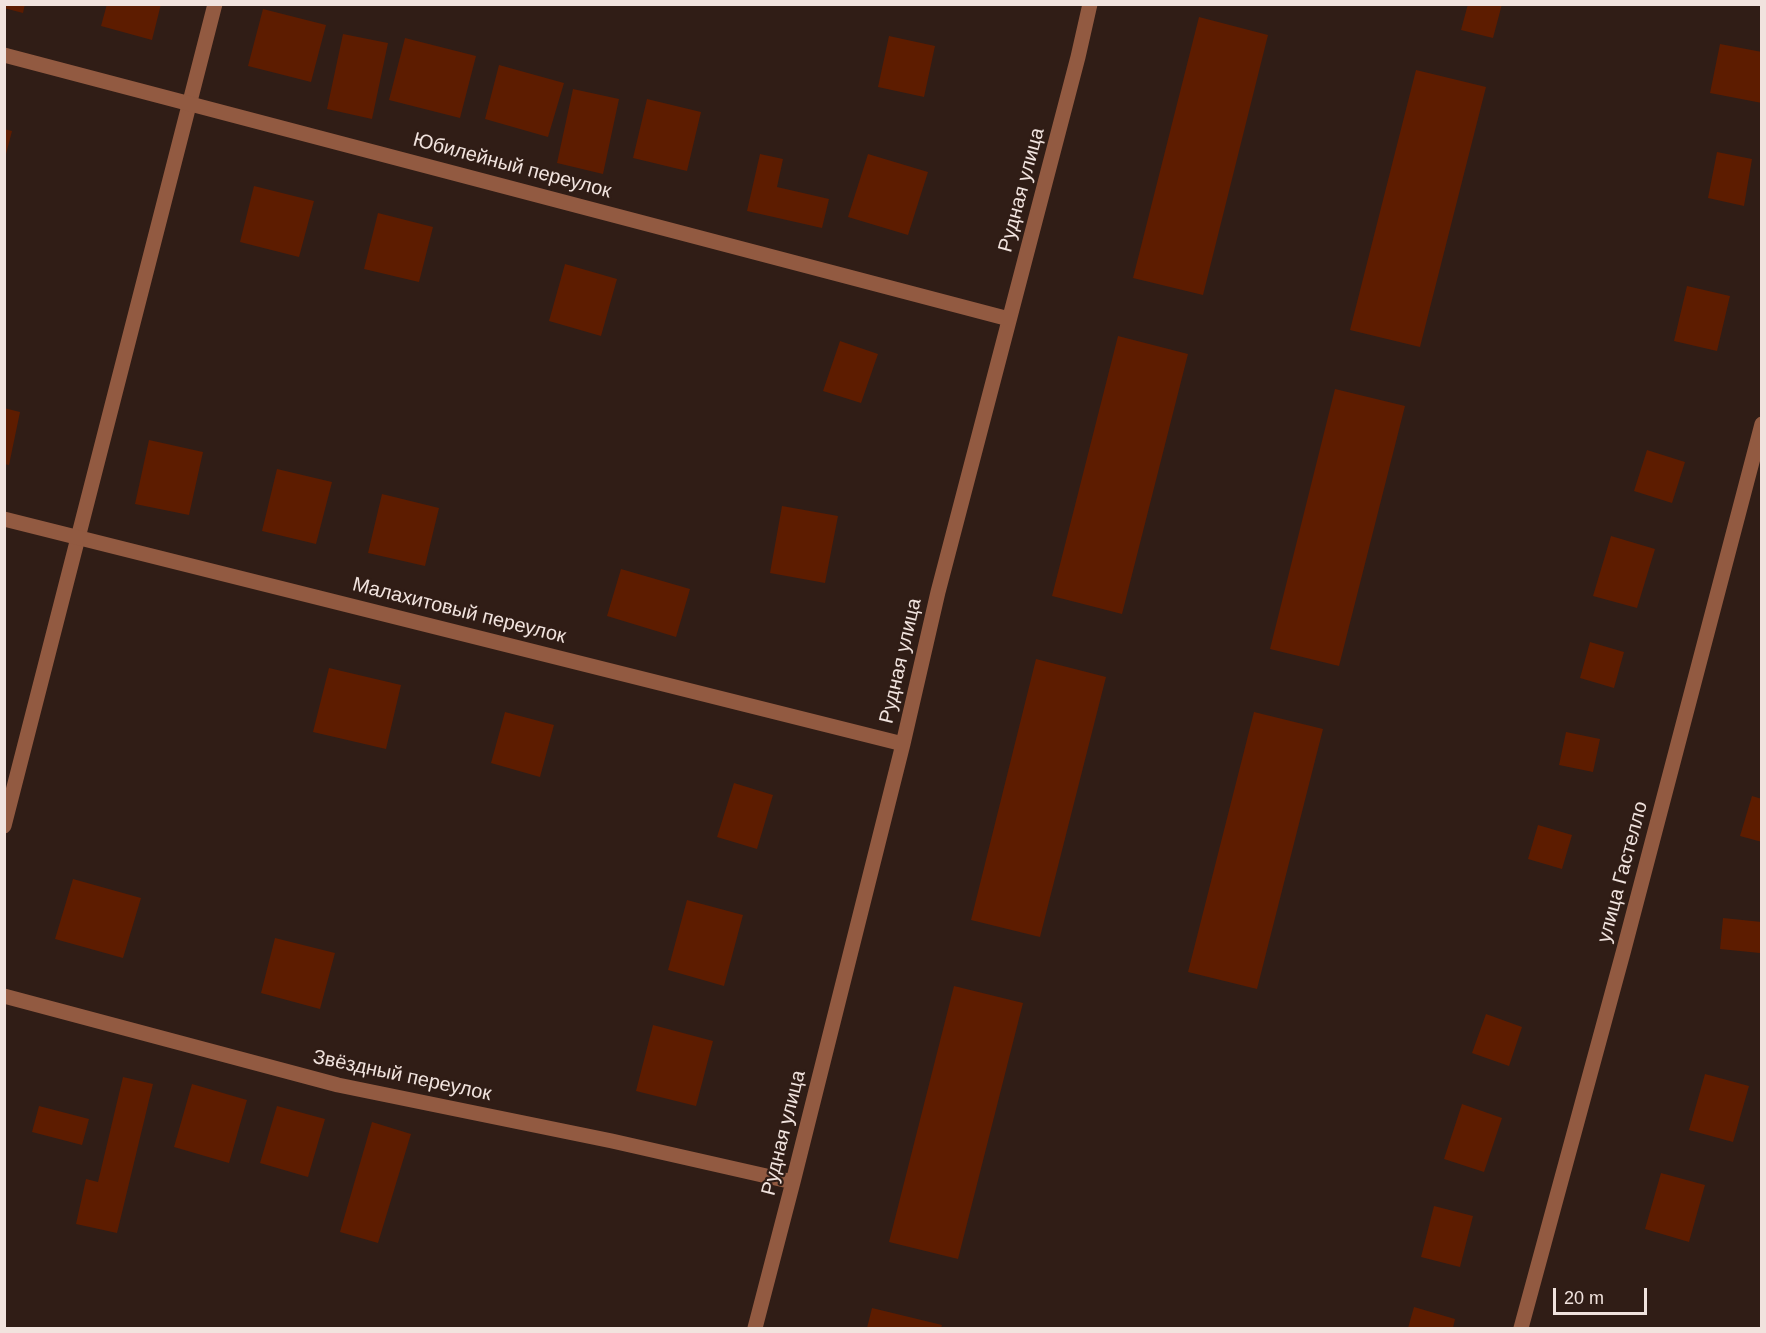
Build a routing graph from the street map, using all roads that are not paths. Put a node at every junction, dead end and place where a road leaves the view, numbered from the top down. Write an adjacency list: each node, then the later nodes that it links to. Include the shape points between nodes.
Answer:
1 (215, 4): 4 (street)
2 (1090, 4): 5 (street, Рудная улица)
3 (4, 55): 4 (street, Юбилейный переулок)
4 (190, 102): 5 (street, Юбилейный переулок); 8 (street)
5 (1009, 319): 9 (street, Рудная улица)
6 (1761, 424): 14 (street, улица Гастелло)
7 (4, 519): 8 (street, Малахитовый переулок)
8 (80, 538): 9 (street, Малахитовый переулок); 10 (street)
9 (903, 744): 12 (street, Рудная улица)
10 (4, 826)
11 (4, 996): 12 (street, Звёздный переулок, via 338,1086)
12 (793, 1182): 13 (street, Рудная улица)
13 (755, 1329)
14 (1521, 1329)

